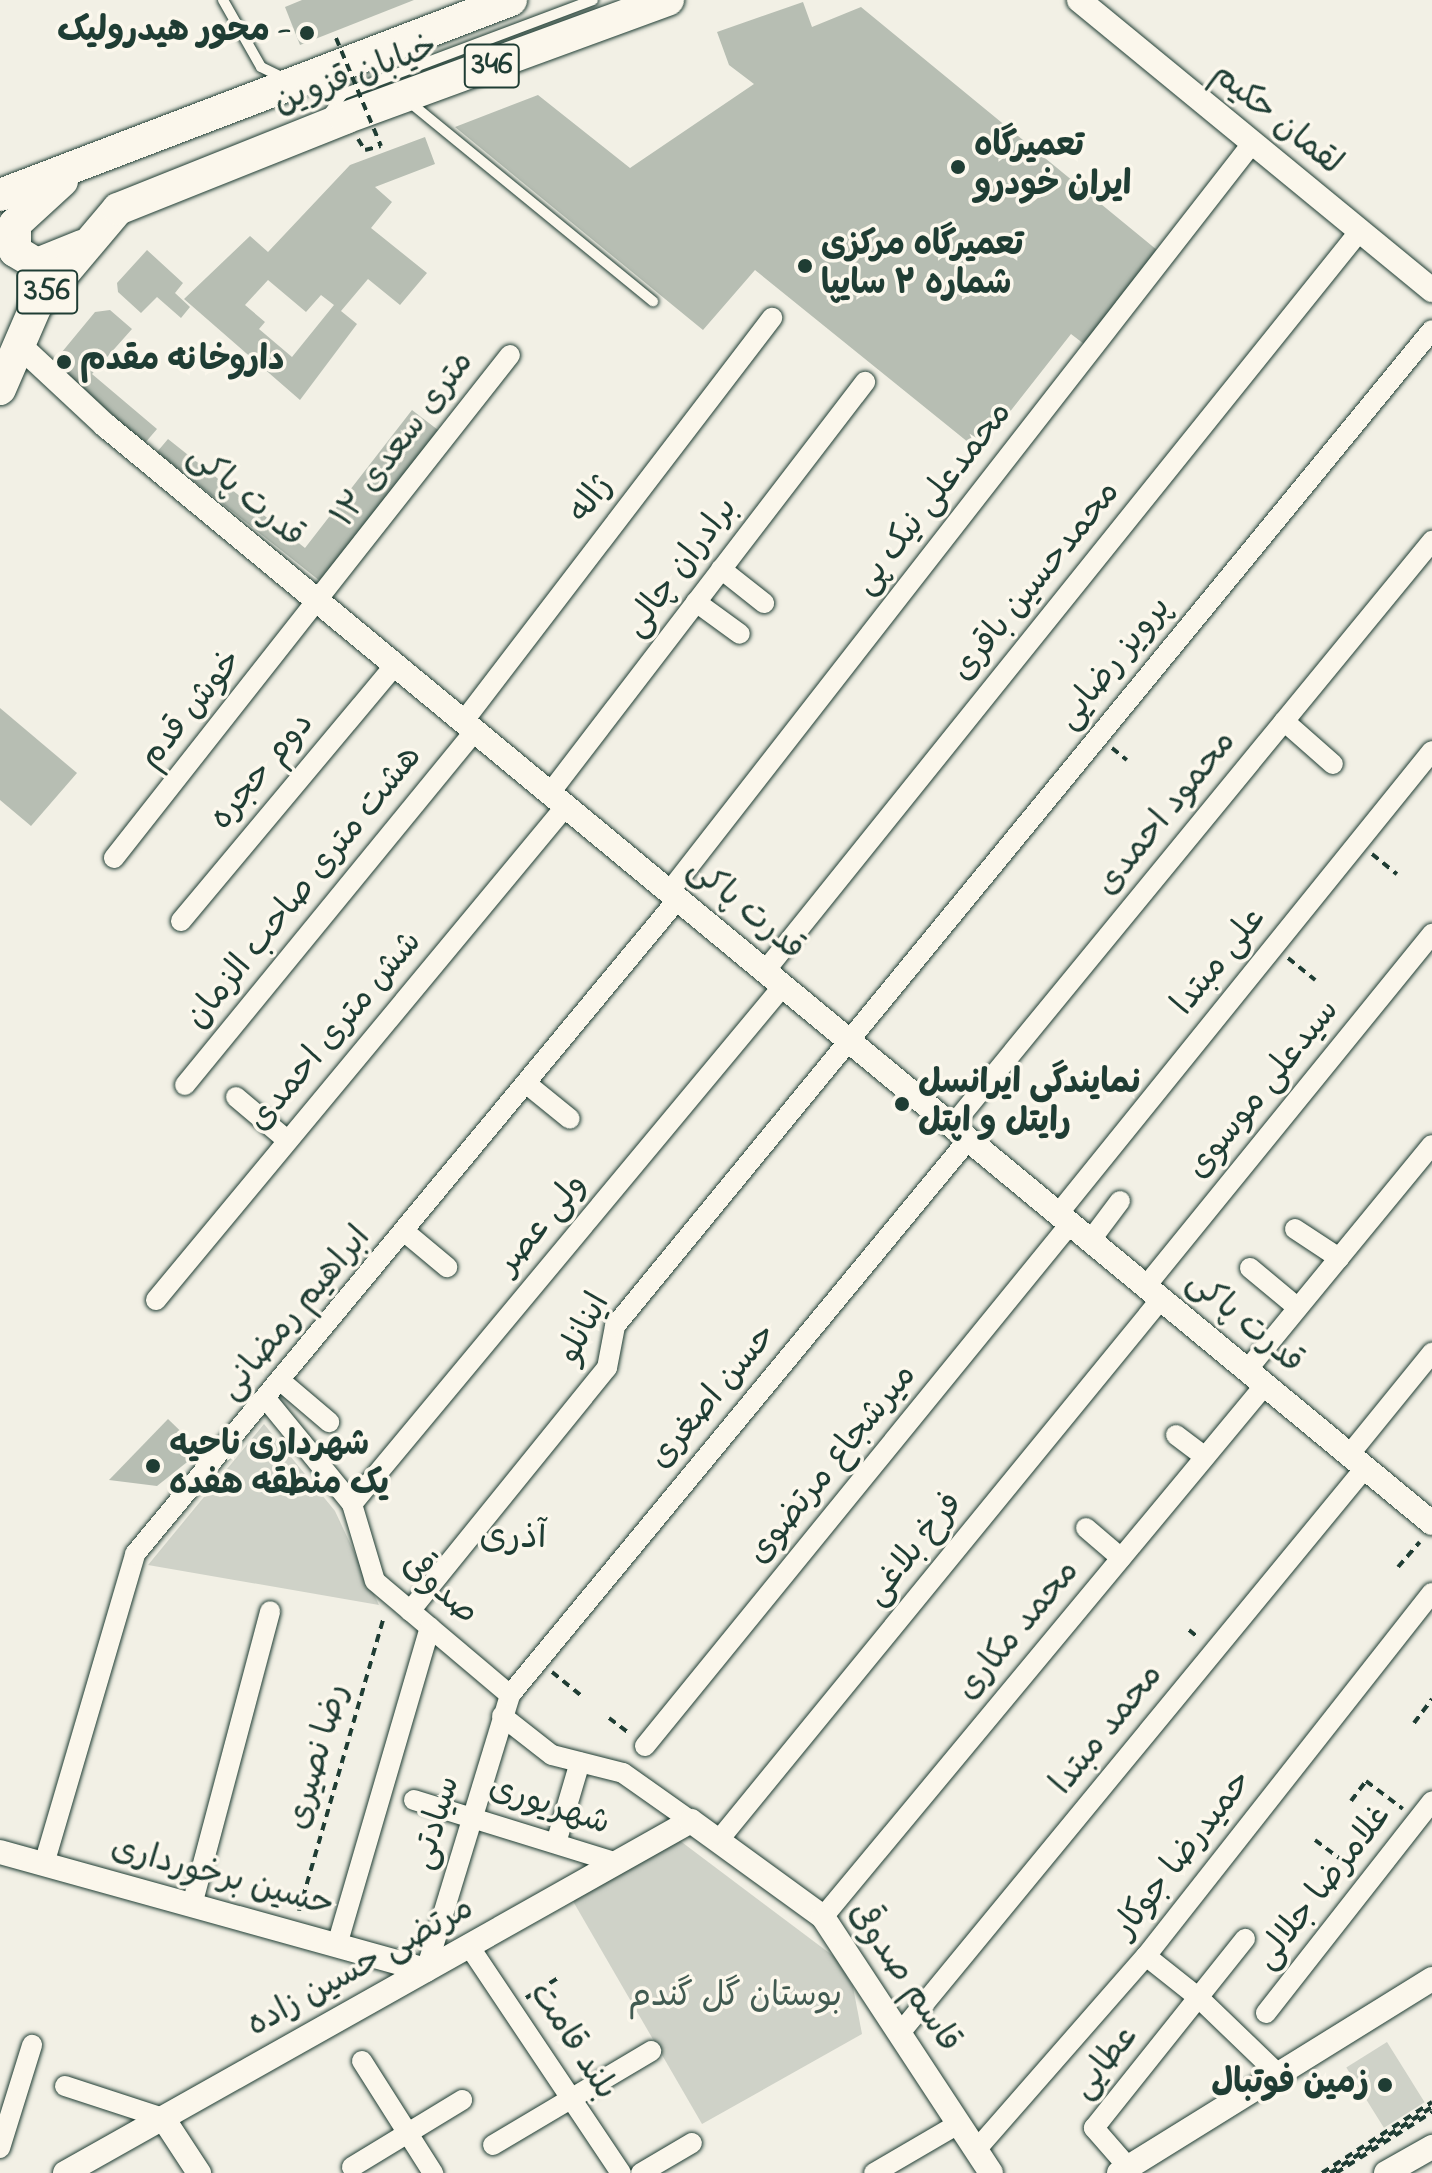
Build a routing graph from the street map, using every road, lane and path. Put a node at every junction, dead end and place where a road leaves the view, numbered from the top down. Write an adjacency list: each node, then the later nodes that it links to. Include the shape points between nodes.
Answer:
1 (223, 0): 7 (lane, via 261,67)
2 (511, 0): 7 (main road, خیابان قزوین / 346)
3 (593, 0): 8 (lane)
4 (668, 0): 9 (main road, خیابان قزوین / 346)
5 (1079, 0): 11 (street, لقمان حکیم)
6 (336, 38): 12 (path, bridge, via 381,146)
7 (297, 84): 8 (lane); 10 (main road); 13 (main road, خیابان قزوین / 346)
8 (343, 94): 10 (lane)
9 (406, 99): 10 (main road, خیابان قزوین / 346); 19 (lane)
10 (315, 130): 17 (main road, خیابان قزوین / 346, via 118,209)
11 (1251, 145): 15 (street, لقمان حکیم); 42 (street, محمدعلی نیک پی)
12 (365, 150)
13 (95, 158): 14 (main road, خیابان قزوین / 346); 16 (main road, via 24,210)
14 (0, 195)
15 (1359, 232): 18 (street, لقمان حکیم); 46 (street, محمدحسین باقری)
16 (6, 238): 17 (main road, via 15,251 37,264)
17 (85, 245): 22 (main road, 356)
18 (1432, 290)
19 (653, 301)
20 (772, 318): 35 (street, ژاله)
21 (1432, 330): 48 (street, پرویز رضایی)
22 (6, 344): 25 (main road, 356); 30 (street, قدرت پاکی)
23 (510, 355): 30 (street, ۱۲ متری سعدی)
24 (865, 382): 28 (street, برادران چالی)
25 (0, 389)
26 (1432, 541): 27 (street, محمود احمدی)
27 (1424, 564): 34 (street, محمود احمدی)
28 (721, 569): 29 (street, برادران چالی); 31 (street)
29 (696, 602): 32 (street); 38 (street, برادران چالی)
30 (320, 603): 33 (street, قدرت پاکی); 40 (street, خوش قدم)
31 (764, 603)
32 (740, 634)
33 (395, 665): 35 (street, قدرت پاکی); 43 (street, دوم حجره)
34 (1284, 721): 37 (street); 53 (street, محمود احمدی)
35 (469, 726): 38 (street, قدرت پاکی); 50 (street, هشت متری صاحب الزمان)
36 (1432, 751): 39 (street, علی مبتدا)
37 (1333, 764)
38 (558, 800): 42 (street, قدرت پاکی); 54 (street, شش متری احمدی)
39 (1358, 842): 41 (path); 45 (street, علی مبتدا)
40 (114, 858)
41 (1397, 874)
42 (674, 895): 46 (street, قدرت پاکی); 49 (street, ابراهیم رمضانی)
43 (181, 921)
44 (1432, 934): 64 (street, سیدعلی موسوی)
45 (1274, 947): 47 (path); 57 (street, علی مبتدا)
46 (774, 979): 48 (street, قدرت پاکی); 75 (street, ولی عصر)
47 (1315, 980)
48 (847, 1039): 53 (street, قدرت پاکی); 83 (street, اینانلو, via 615,1326 607,1368)
49 (527, 1084): 52 (street); 59 (street, ابراهیم رمضانی)
50 (185, 1085)
51 (236, 1097): 54 (street)
52 (570, 1119)
53 (960, 1133): 57 (street, قدرت پاکی); 85 (street, حسن اصغری)
54 (287, 1140): 65 (street, شش متری احمدی)
55 (1432, 1145): 61 (street, محمد مکاری)
56 (1120, 1201): 60 (street)
57 (1064, 1219): 60 (street, قدرت پاکی); 91 (street, میرشجاع مرتضوی)
58 (1295, 1229): 61 (street)
59 (405, 1232): 62 (street); 69 (street, ابراهیم رمضانی)
60 (1090, 1241): 64 (street, قدرت پاکی)
61 (1339, 1258): 66 (street, محمد مکاری)
62 (447, 1267)
63 (1250, 1268): 66 (street)
64 (1153, 1293): 68 (street, قدرت پاکی); 100 (street, فرخ بلاغی)
65 (156, 1300)
66 (1298, 1308): 68 (street, محمد مکاری)
67 (1432, 1353): 74 (street, محمد مبتدا)
68 (1256, 1378): 73 (street, محمد مکاری); 74 (street, قدرت پاکی)
69 (282, 1382): 70 (street, ابراهیم رمضانی); 71 (street)
70 (267, 1400): 75 (street, صدوقی); 104 (street, ابراهیم رمضانی, via 135,1554)
71 (329, 1422)
72 (1176, 1435): 73 (street)
73 (1205, 1457): 78 (street, محمد مکاری)
74 (1357, 1461): 77 (street, قدرت پاکی); 121 (street, محمد مبتدا)
75 (352, 1504): 81 (street, صدوقی, via 375,1581)
76 (1086, 1528): 78 (street)
77 (1428, 1531): 79 (path)
78 (1121, 1558): 107 (street, محمد مکاری)
79 (1398, 1567)
80 (1432, 1593): 112 (street, حمیدرضا جوکار)
81 (391, 1594): 83 (street, صدوقی); 108 (path, رضا نصیری)
82 (270, 1611): 106 (street)
83 (410, 1611): 84 (street, صدوقی)
84 (430, 1627): 86 (street, صدوقی); 110 (street)
85 (538, 1661): 86 (street, حسن اصغری); 87 (path)
86 (510, 1695): 89 (street, سیادتی)
87 (582, 1696)
88 (1432, 1699): 90 (path)
89 (502, 1716): 92 (street, via 552,1755); 96 (street, سیادتی)
90 (1414, 1723)
91 (645, 1746)
92 (580, 1762): 98 (street, via 623,1773); 101 (street)
93 (414, 1800): 96 (street, شهریوری)
94 (1351, 1801): 97 (path, via 1366,1781)
95 (1432, 1801): 97 (street, غلامرضا جلالی)
96 (474, 1815): 101 (street, شهریوری); 113 (street, سیادتی)
97 (1417, 1820): 105 (street, غلامرضا جلالی)
98 (691, 1821): 100 (street, قاسم صدوقی); 103 (street, مرتضی حسین زاده)
99 (1315, 1840): 105 (path)
100 (718, 1841): 107 (street, قاسم صدوقی)
101 (556, 1843): 103 (street, شهریوری)
102 (0, 1852): 104 (street, حسین برخورداری)
103 (617, 1863): 111 (street, مرتضی حسین زاده)
104 (44, 1864): 106 (street, حسین برخورداری)
105 (1369, 1882): 120 (street, غلامرضا جلالی)
106 (192, 1905): 108 (street, حسین برخورداری)
107 (823, 1917): 121 (street, قاسم صدوقی)
108 (293, 1933): 110 (street, حسین برخورداری)
109 (1245, 1939): 118 (street)
110 (337, 1945): 113 (street, حسین برخورداری)
111 (469, 1946): 113 (street, مرتضی حسین زاده); 119 (street, بلند قامت)
112 (1146, 1956): 118 (street); 137 (street, حمیدرضا جوکار)
113 (426, 1970): 130 (street, مرتضی حسین زاده)
114 (558, 1978): 119 (path)
115 (1432, 1979): 117 (street)
116 (1432, 1986): 117 (street)
117 (1408, 1994): 125 (street)
118 (1199, 1998): 125 (street); 139 (street, عطایی, via 1094,2128)
119 (511, 2007): 127 (street, بلند قامت)
120 (1266, 2013)
121 (900, 2033): 131 (street, قاسم صدوقی)
122 (32, 2045): 136 (street)
123 (651, 2051): 127 (street)
124 (362, 2061): 132 (street)
125 (1278, 2074): 139 (street)
126 (65, 2086): 130 (street)
127 (571, 2099): 134 (street); 143 (street, بلند قامت)
128 (462, 2100): 132 (street)
129 (1432, 2107): 147 (path); 148 (path)
130 (163, 2118): 140 (street, مرتضی حسین زاده); 141 (street)
131 (960, 2123): 137 (street, قاسم صدوقی); 145 (street)
132 (407, 2132): 138 (street); 142 (street)
133 (692, 2143): 144 (street)
134 (493, 2145)
135 (1432, 2147): 149 (street)
136 (0, 2148)
137 (976, 2150): 146 (street, قاسم صدوقی)
138 (352, 2167)
139 (1124, 2170)
140 (65, 2173)
141 (199, 2173)
142 (433, 2173)
143 (621, 2173)
144 (641, 2173)
145 (874, 2173)
146 (991, 2173)
147 (1322, 2173)
148 (1333, 2173)
149 (1386, 2173)

